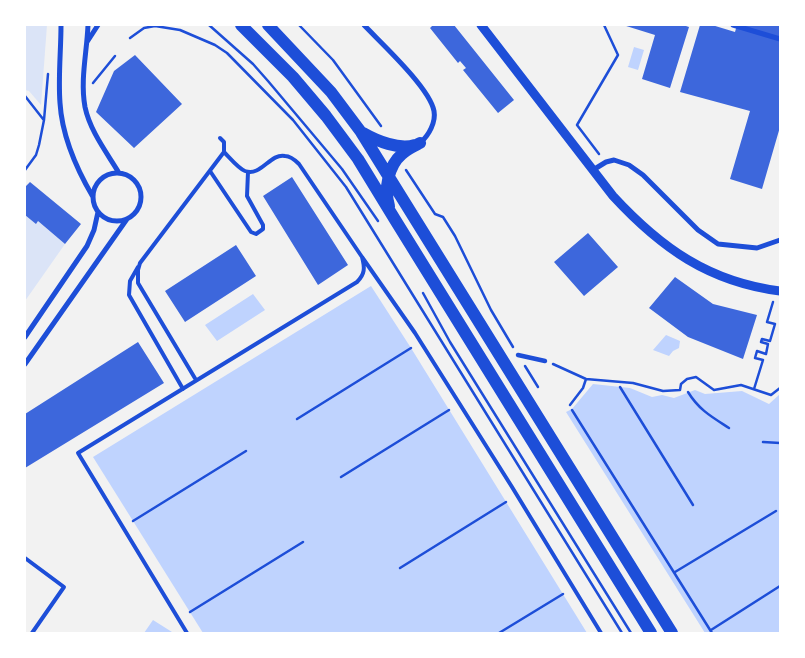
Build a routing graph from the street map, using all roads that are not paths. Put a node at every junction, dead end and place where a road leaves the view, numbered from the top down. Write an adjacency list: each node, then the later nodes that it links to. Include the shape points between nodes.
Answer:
1 (61, 25): 21 (street, via 60,105 64,131 81,177)
2 (88, 25): 10 (street)
3 (98, 25): 10 (street)
4 (241, 25): 23 (highway, via 293,77 326,116 358,159)
5 (268, 25): 11 (highway, via 331,92)
6 (364, 25): 13 (street, via 412,76 434,109 431,129)
7 (481, 25): 15 (street)
8 (733, 25): 9 (street)
9 (780, 39)
10 (86, 44): 18 (street, via 83,75 85,108 96,135)
11 (361, 132): 13 (highway, via 376,140 406,147); 19 (highway)
12 (220, 138): 14 (lane, via 224,142)
13 (420, 143): 19 (highway, via 403,153); 20 (highway, via 402,166)
14 (224, 152): 16 (lane); 17 (lane)
15 (593, 170): 25 (street, via 614,160 629,165 698,230 718,244 757,248); 28 (street, via 636,220 682,258 732,280)
16 (210, 171): 17 (lane, via 251,232 256,234 264,225 246,196); 27 (lane)
17 (248, 172): 26 (lane, via 255,171 277,156 285,155 300,164)
18 (119, 173): 21 (street, via 98,182); 24 (street, via 133,179 141,193 138,208)
19 (389, 176): 20 (highway); 23 (highway, via 387,198)
20 (400, 193): 40 (highway)
21 (93, 197): 22 (street)
22 (98, 212): 24 (street, via 111,221); 29 (street, via 88,246)
23 (394, 218): 39 (highway)
24 (127, 219): 32 (street)
25 (780, 240)
26 (362, 257): 33 (lane, via 364,273 357,282); 38 (lane, via 416,332)
27 (140, 263): 33 (lane, via 138,283); 34 (lane, via 130,281 129,295)
28 (778, 291)
29 (25, 337)
30 (518, 355): 31 (street)
31 (544, 361)
32 (25, 364)
33 (196, 380): 34 (lane)
34 (183, 388): 37 (lane, via 78,453)
35 (25, 558): 36 (lane, via 64,587)
36 (32, 633)
37 (188, 633)
38 (601, 633)
39 (650, 633)
40 (672, 633)

